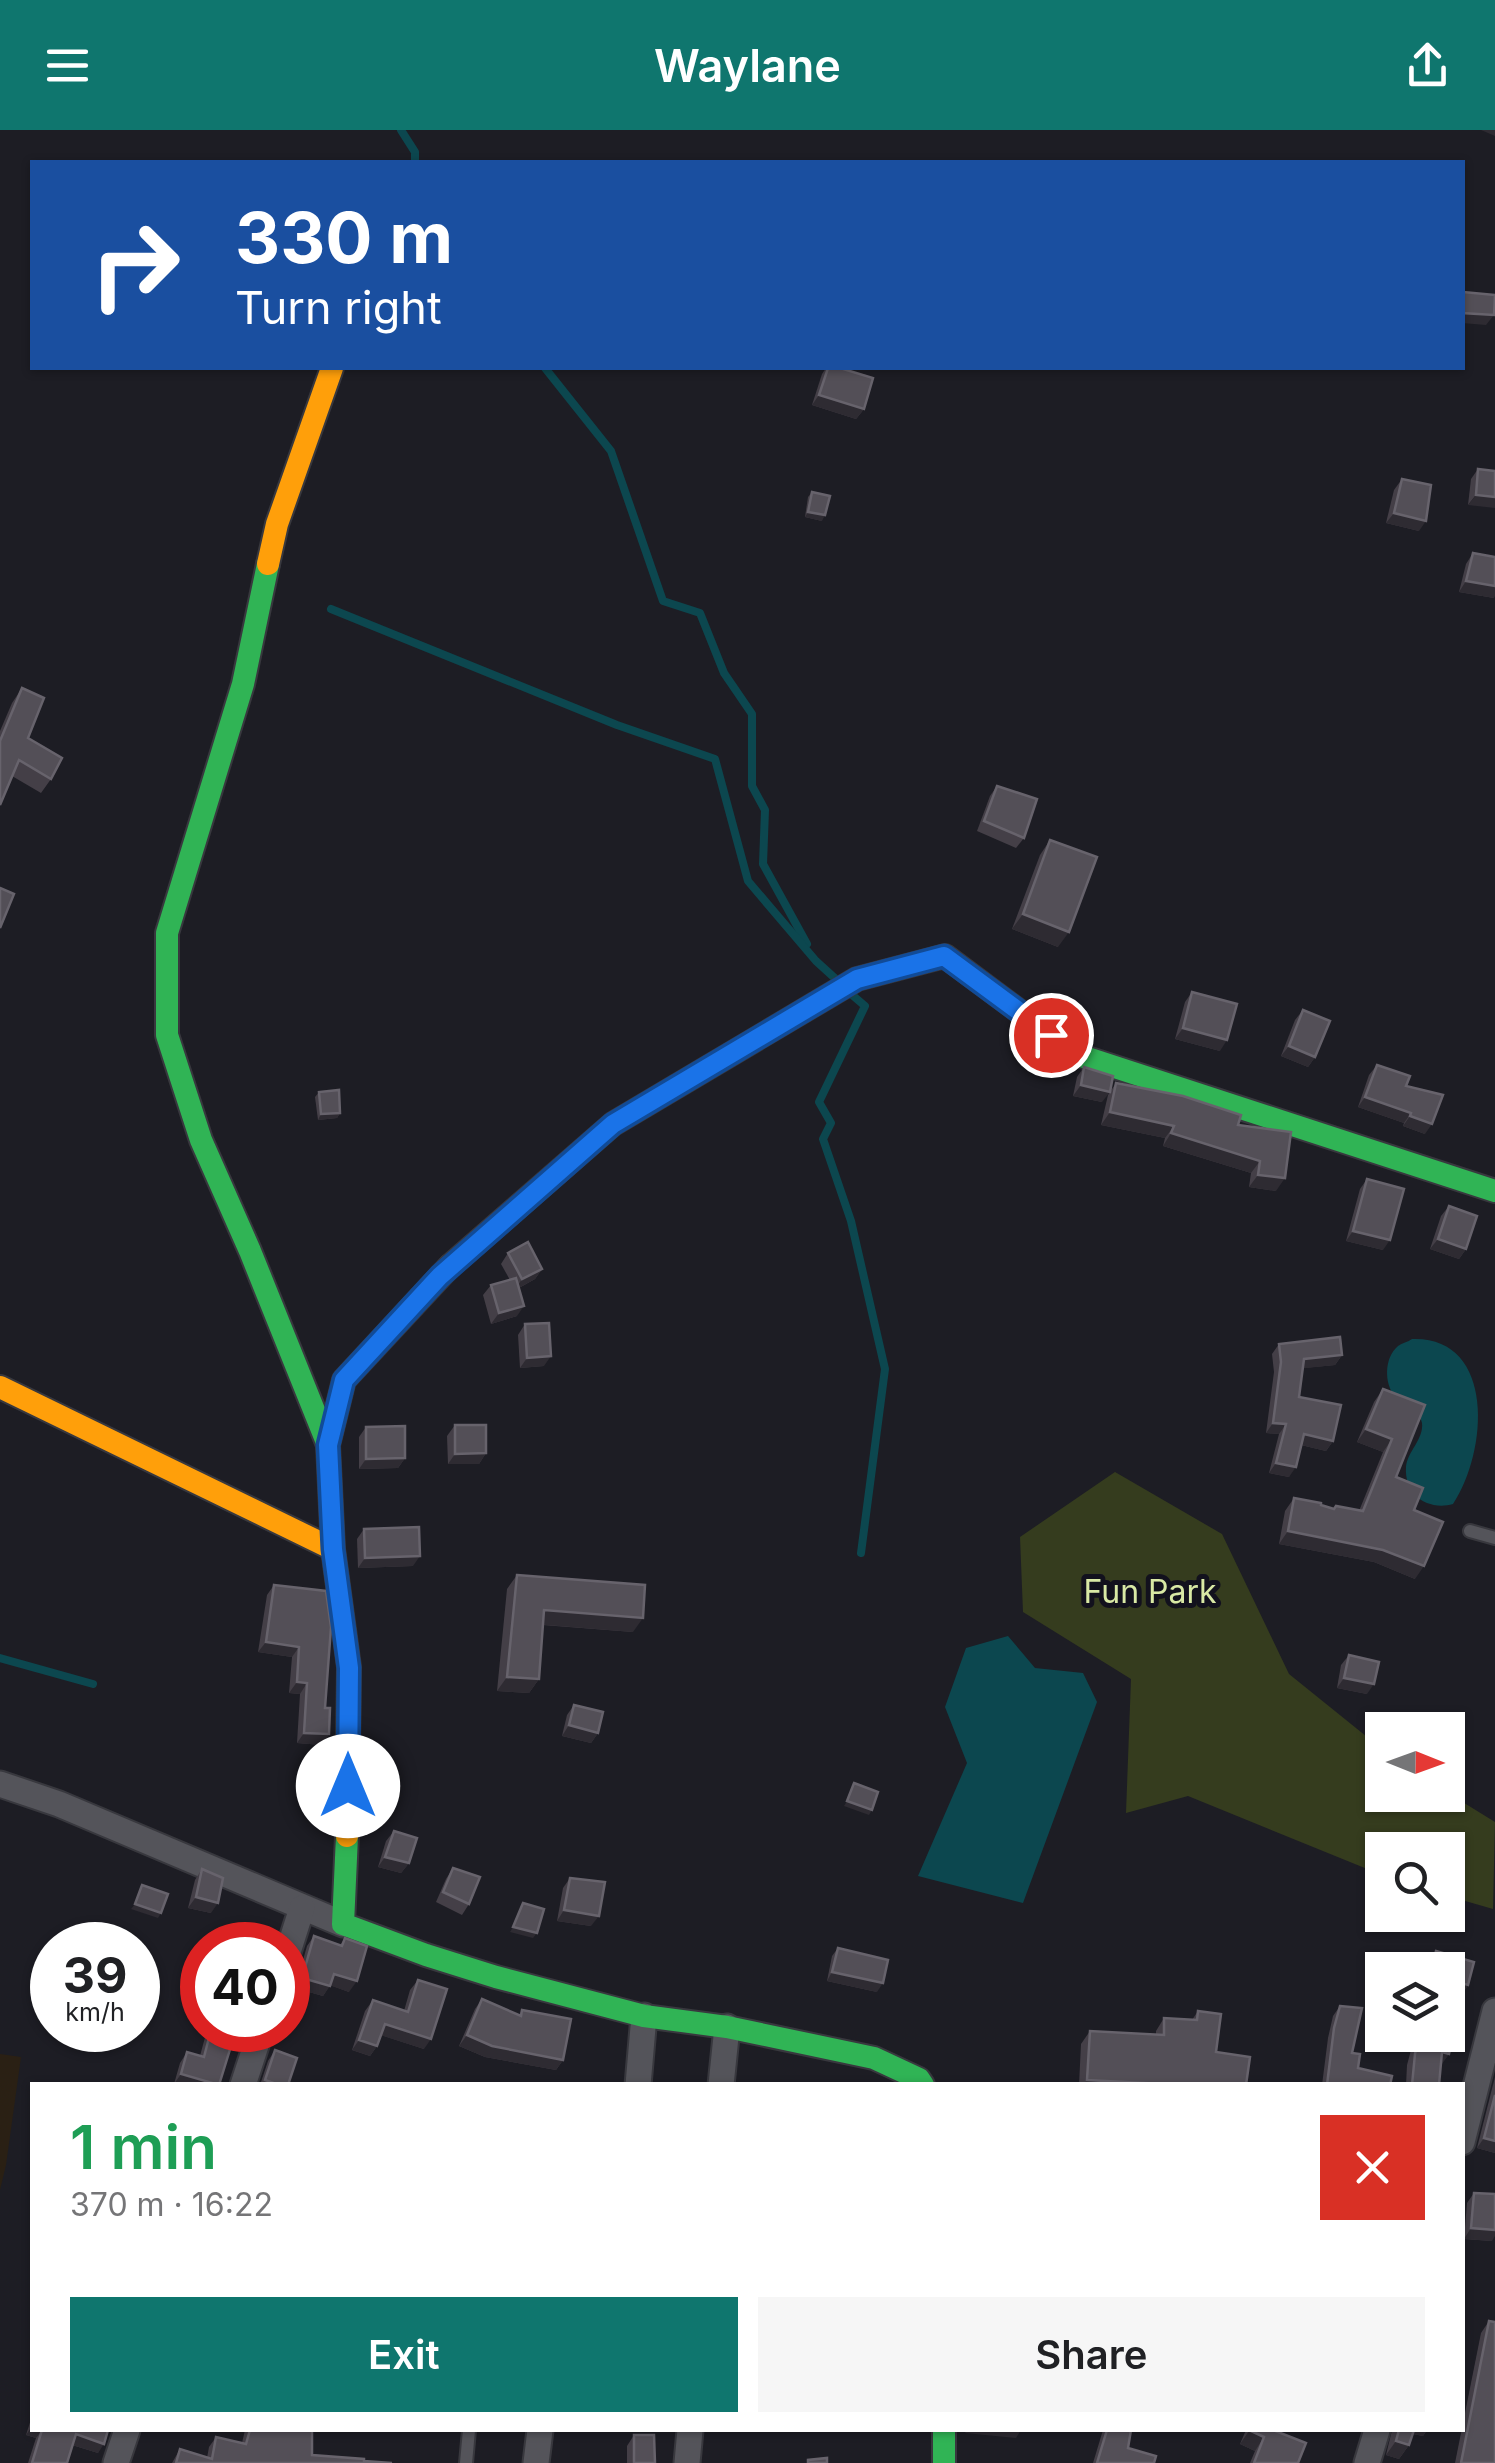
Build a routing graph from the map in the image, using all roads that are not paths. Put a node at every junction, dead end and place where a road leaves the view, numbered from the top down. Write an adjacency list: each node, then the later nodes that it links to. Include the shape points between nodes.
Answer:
1 (331, 370): 4 (street, via 277,524 243,684 167,933 167,1034 201,1140)
2 (1495, 1191): 4 (street, via 1078,1055 944,956 857,979 613,1124 440,1276 344,1380)
3 (0, 1386): 7 (street)
4 (328, 1445): 7 (street)
5 (1470, 1531): 6 (lane)
6 (1495, 1538)
7 (333, 1549): 11 (street, via 349,1668)
8 (0, 1784): 9 (street)
9 (302, 1908): 10 (street); 11 (street)
10 (298, 1922)
11 (343, 1924): 13 (street, via 426,1955)
12 (1495, 2011): 20 (street)
13 (644, 2016): 14 (street); 17 (street)
14 (727, 2027): 18 (street); 19 (street, via 874,2058)
15 (254, 2052): 16 (street)
16 (244, 2082)
17 (638, 2082)
18 (720, 2082)
19 (921, 2082)
20 (1465, 2130)
21 (126, 2432): 27 (street)
22 (469, 2432): 28 (lane)
23 (540, 2432): 29 (street)
24 (690, 2432): 30 (street)
25 (944, 2432): 31 (street)
26 (1376, 2432): 32 (street)
27 (116, 2463)
28 (466, 2463)
29 (536, 2463)
30 (688, 2463)
31 (944, 2463)
32 (1367, 2463)

